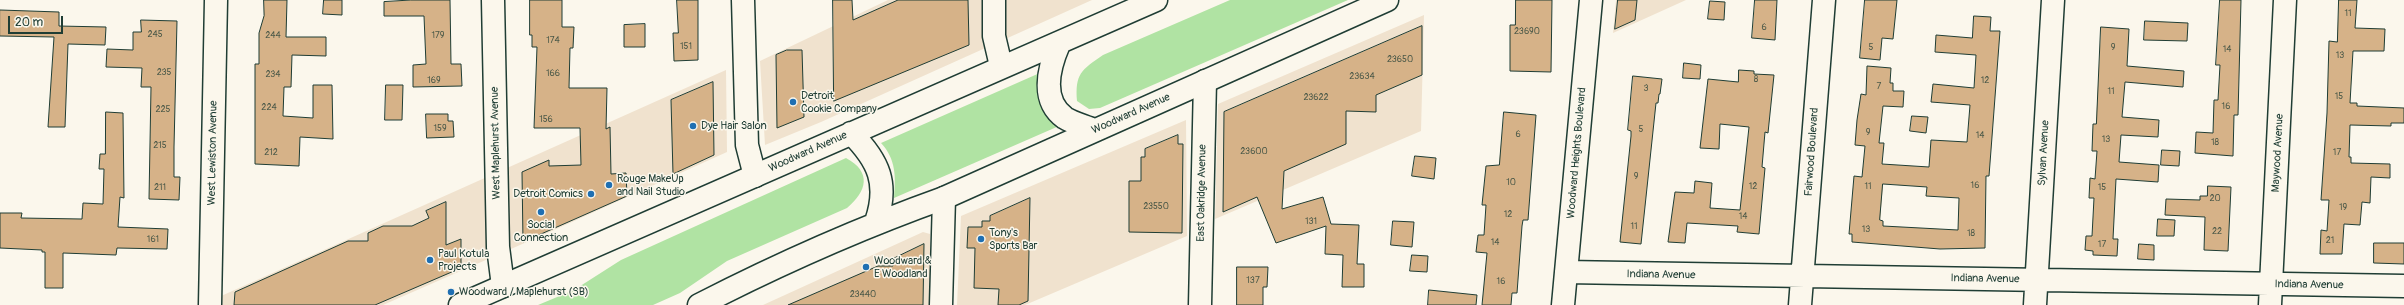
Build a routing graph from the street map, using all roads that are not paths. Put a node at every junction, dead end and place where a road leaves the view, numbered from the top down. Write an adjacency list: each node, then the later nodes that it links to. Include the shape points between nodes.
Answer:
1 (216, 0): 25 (street, West Lewiston Avenue)
2 (493, 0): 22 (street, West Maplehurst Avenue, via 498,248)
3 (743, 0): 16 (street, via 747,145)
4 (994, 0): 12 (street, via 994,36)
5 (1156, 0): 11 (street, Woodward Avenue)
6 (1388, 0): 13 (street, Woodward Avenue)
7 (1591, 0): 19 (street, Woodward Heights Boulevard)
8 (1824, 0): 20 (street, Fairwood Boulevard)
9 (2053, 0): 21 (street, Sylvan Avenue)
10 (2285, 0): 24 (street, Maywood Avenue)
11 (1059, 44): 12 (street, Woodward Avenue); 14 (street, via 1051,63 1048,80 1050,95 1065,118)
12 (1001, 66): 15 (street, Woodward Avenue)
13 (1205, 81): 14 (street, Woodward Avenue); 29 (street, East Oakridge Avenue)
14 (1094, 130): 17 (street, Woodward Avenue)
15 (851, 133): 16 (street, Woodward Avenue); 18 (street, via 867,148 878,168 883,204)
16 (755, 176): 22 (street, Woodward Avenue)
17 (944, 198): 18 (street, Woodward Avenue); 28 (street)
18 (876, 222): 27 (street, Woodward Avenue)
19 (1566, 272): 20 (street, Indiana Avenue); 30 (street, Woodward Heights Boulevard)
20 (1802, 277): 21 (street, Indiana Avenue); 31 (street, Fairwood Boulevard)
21 (2037, 280): 24 (street, Indiana Avenue); 32 (street, Sylvan Avenue)
22 (503, 286): 26 (street, Woodward Avenue)
23 (2404, 286): 24 (street, Indiana Avenue)
24 (2270, 295)
25 (210, 305)
26 (460, 305)
27 (699, 305)
28 (941, 305)
29 (1200, 305)
30 (1563, 305)
31 (1800, 305)
32 (2035, 305)

